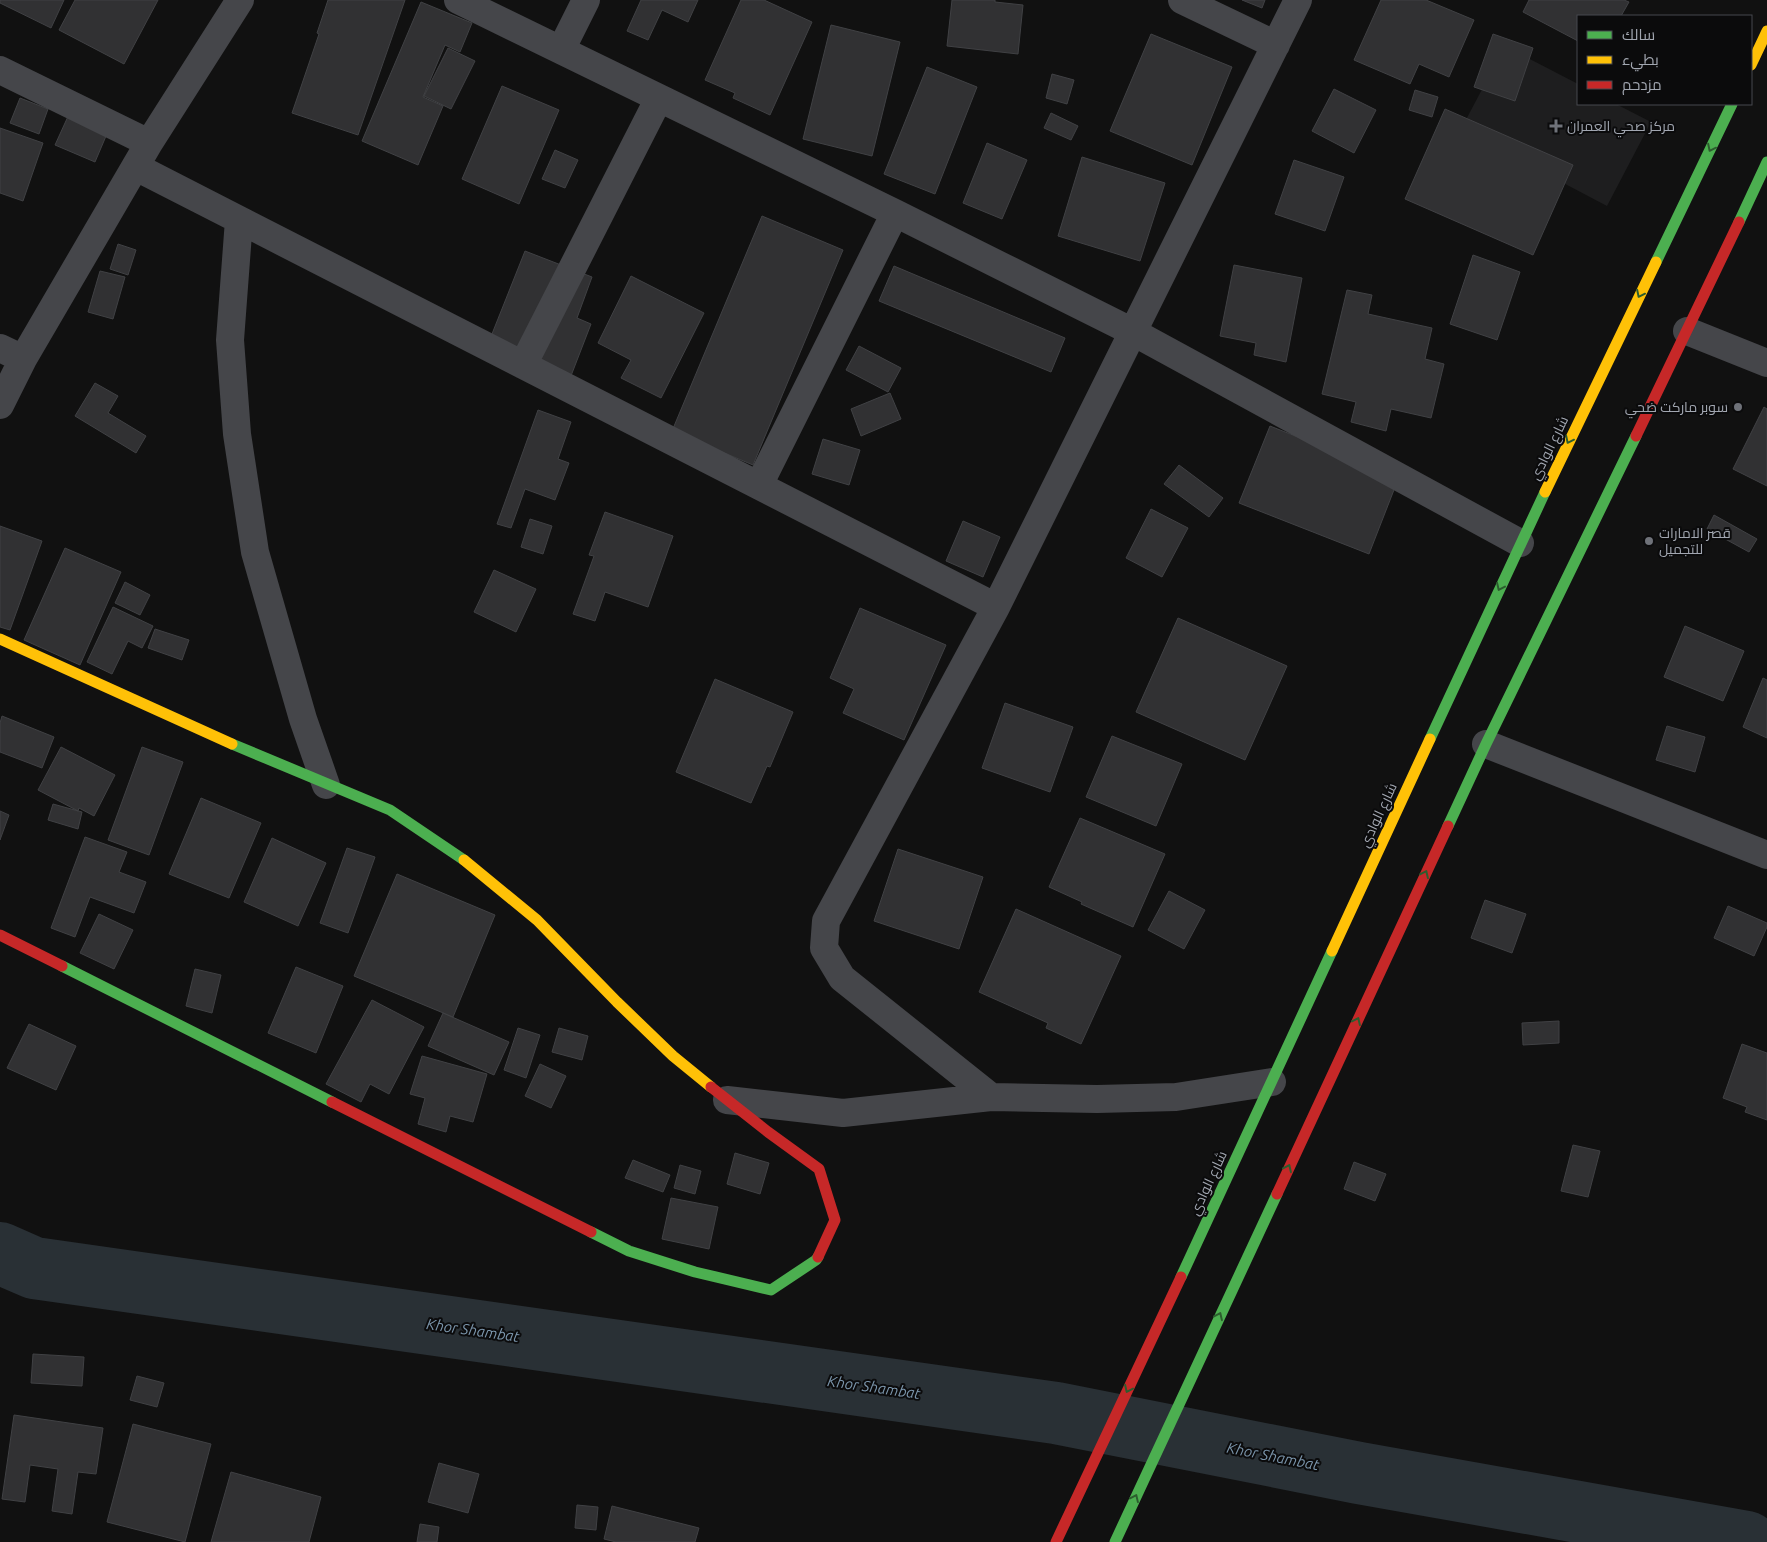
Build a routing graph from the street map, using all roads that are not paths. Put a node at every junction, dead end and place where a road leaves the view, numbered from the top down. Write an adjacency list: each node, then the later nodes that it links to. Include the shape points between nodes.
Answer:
1 (240, 0): 13 (street)
2 (458, 0): 8 (street)
3 (586, 0): 8 (street)
4 (1182, 0): 7 (street)
5 (1298, 0): 7 (street)
6 (1767, 31): 9 (main road)
7 (1276, 45): 19 (street)
8 (562, 50): 11 (street)
9 (1752, 63)
10 (0, 70): 13 (street)
11 (659, 98): 16 (street); 22 (street)
12 (1732, 105): 25 (main road, شارع الوادي, one-way to 25)
13 (149, 143): 15 (street)
14 (1767, 162): 18 (main road)
15 (136, 167): 17 (street); 20 (street)
16 (895, 213): 19 (street); 24 (street)
17 (238, 220): 22 (street); 29 (street, via 230,340 237,434 255,552 303,719)
18 (1687, 331): 21 (street); 28 (main road)
19 (1133, 332): 25 (street); 26 (street)
20 (12, 354): 23 (street)
21 (1767, 364)
22 (523, 365): 24 (street)
23 (0, 405)
24 (759, 485): 26 (street)
25 (1520, 543): 32 (main road, شارع الوادي, one-way to 32)
26 (996, 607): 33 (street, via 826,921 824,948 842,978)
27 (0, 638): 29 (main road)
28 (1486, 744): 30 (street); 36 (main road, one-way to 28)
29 (326, 785): 34 (main road, via 390,810 462,858 537,920 673,1056)
30 (1767, 855)
31 (0, 935): 34 (main road, via 629,1251 695,1272 771,1290 816,1260 835,1220 819,1169)
32 (1272, 1082): 33 (street, via 1176,1097 1097,1100); 35 (main road, شارع الوادي, one-way to 35)
33 (991, 1097): 34 (street, via 844,1113)
34 (727, 1100)
35 (1056, 1542)
36 (1114, 1542)

